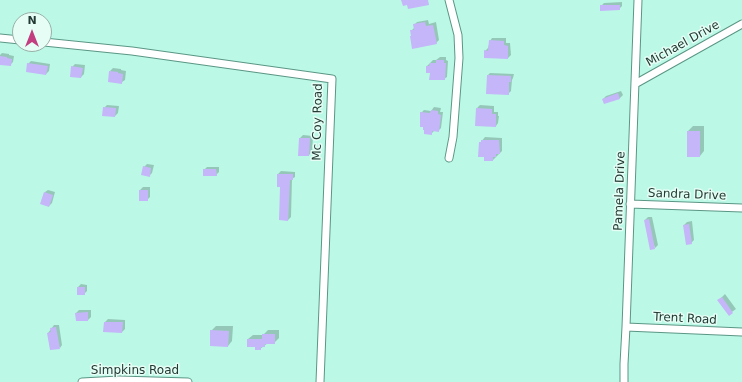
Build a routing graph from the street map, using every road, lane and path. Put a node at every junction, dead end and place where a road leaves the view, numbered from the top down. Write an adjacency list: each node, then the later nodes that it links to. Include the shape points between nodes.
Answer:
1 (449, 0): 8 (street, via 458,35 459,58)
2 (638, 0): 7 (street, Pamela Drive)
3 (742, 24): 7 (street, Michael Drive)
4 (0, 38): 5 (street)
5 (12, 39)
6 (52, 43): 15 (street, Mc Coy Road, via 132,51 332,79)
7 (635, 84): 9 (street, Pamela Drive)
8 (449, 158)
9 (630, 204): 10 (street, Sandra Drive); 11 (street, Pamela Drive)
10 (742, 208)
11 (626, 327): 12 (street, Trent Road); 16 (street, Pamela Drive)
12 (742, 332)
13 (82, 382): 14 (street, Simpkins Road)
14 (188, 382)
15 (320, 382)
16 (624, 382)

